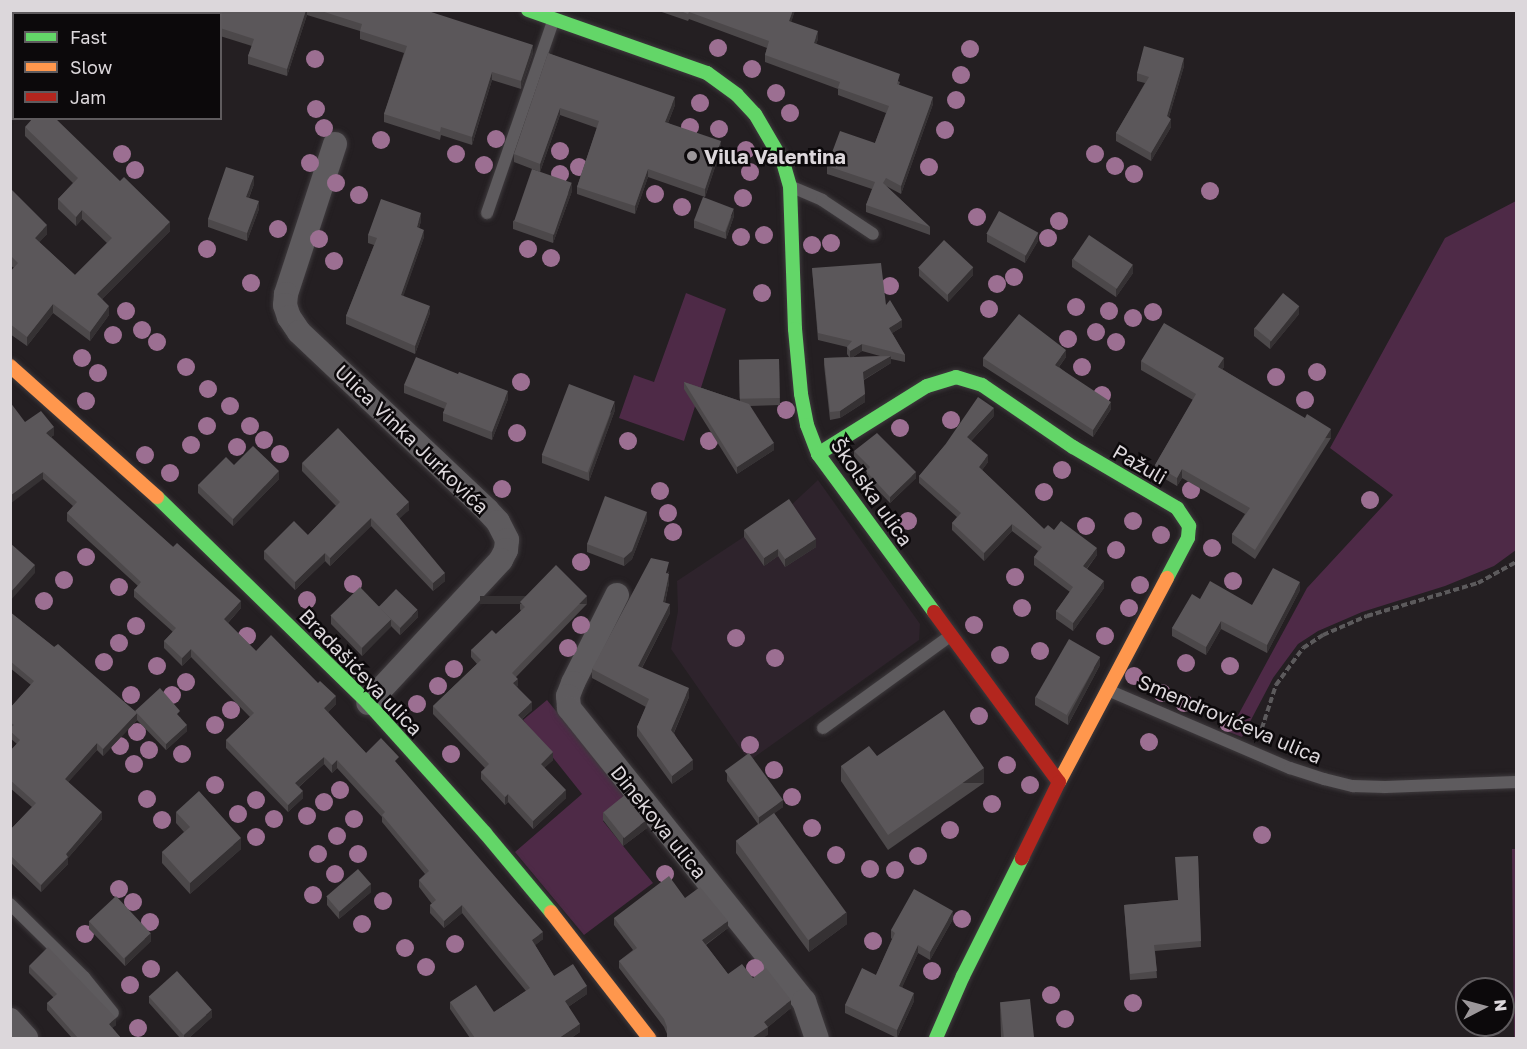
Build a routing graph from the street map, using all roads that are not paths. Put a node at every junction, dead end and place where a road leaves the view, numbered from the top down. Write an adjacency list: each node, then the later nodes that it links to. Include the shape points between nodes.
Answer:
1 (528, 10): 2 (street, Školska ulica)
2 (554, 20): 4 (street, Školska ulica, via 681,63 723,83 755,114 769,135); 5 (lane)
3 (335, 144): 12 (street, Ulica Vinka Jurkovića, via 286,294 289,317 299,332 487,510 507,540 501,560)
4 (790, 186): 6 (lane, via 822,200); 8 (street, Školska ulica, via 801,394)
5 (487, 213)
6 (873, 234)
7 (10, 366): 12 (street, Bradašićeva ulica, via 151,491)
8 (818, 454): 10 (street, Školska ulica); 11 (street, Pažuli, via 918,391 956,376 982,385 1073,447 1177,508 1189,526 1188,538)
9 (617, 595): 21 (street, Dinekova ulica, via 573,683 569,708 804,1001)
10 (951, 636): 13 (lane); 14 (street, Školska ulica)
11 (1110, 690): 14 (street, Pažuli); 15 (lane, Smendrovićeva ulica, via 1254,752 1353,786)
12 (368, 703): 20 (street, Bradašićeva ulica, via 492,842)
13 (823, 728)
14 (1059, 782): 22 (street)
15 (1516, 782)
16 (10, 904): 17 (lane, via 84,977)
17 (113, 1013)
18 (10, 1020): 19 (street)
19 (26, 1038)
20 (649, 1038)
21 (817, 1038)
22 (936, 1038)

